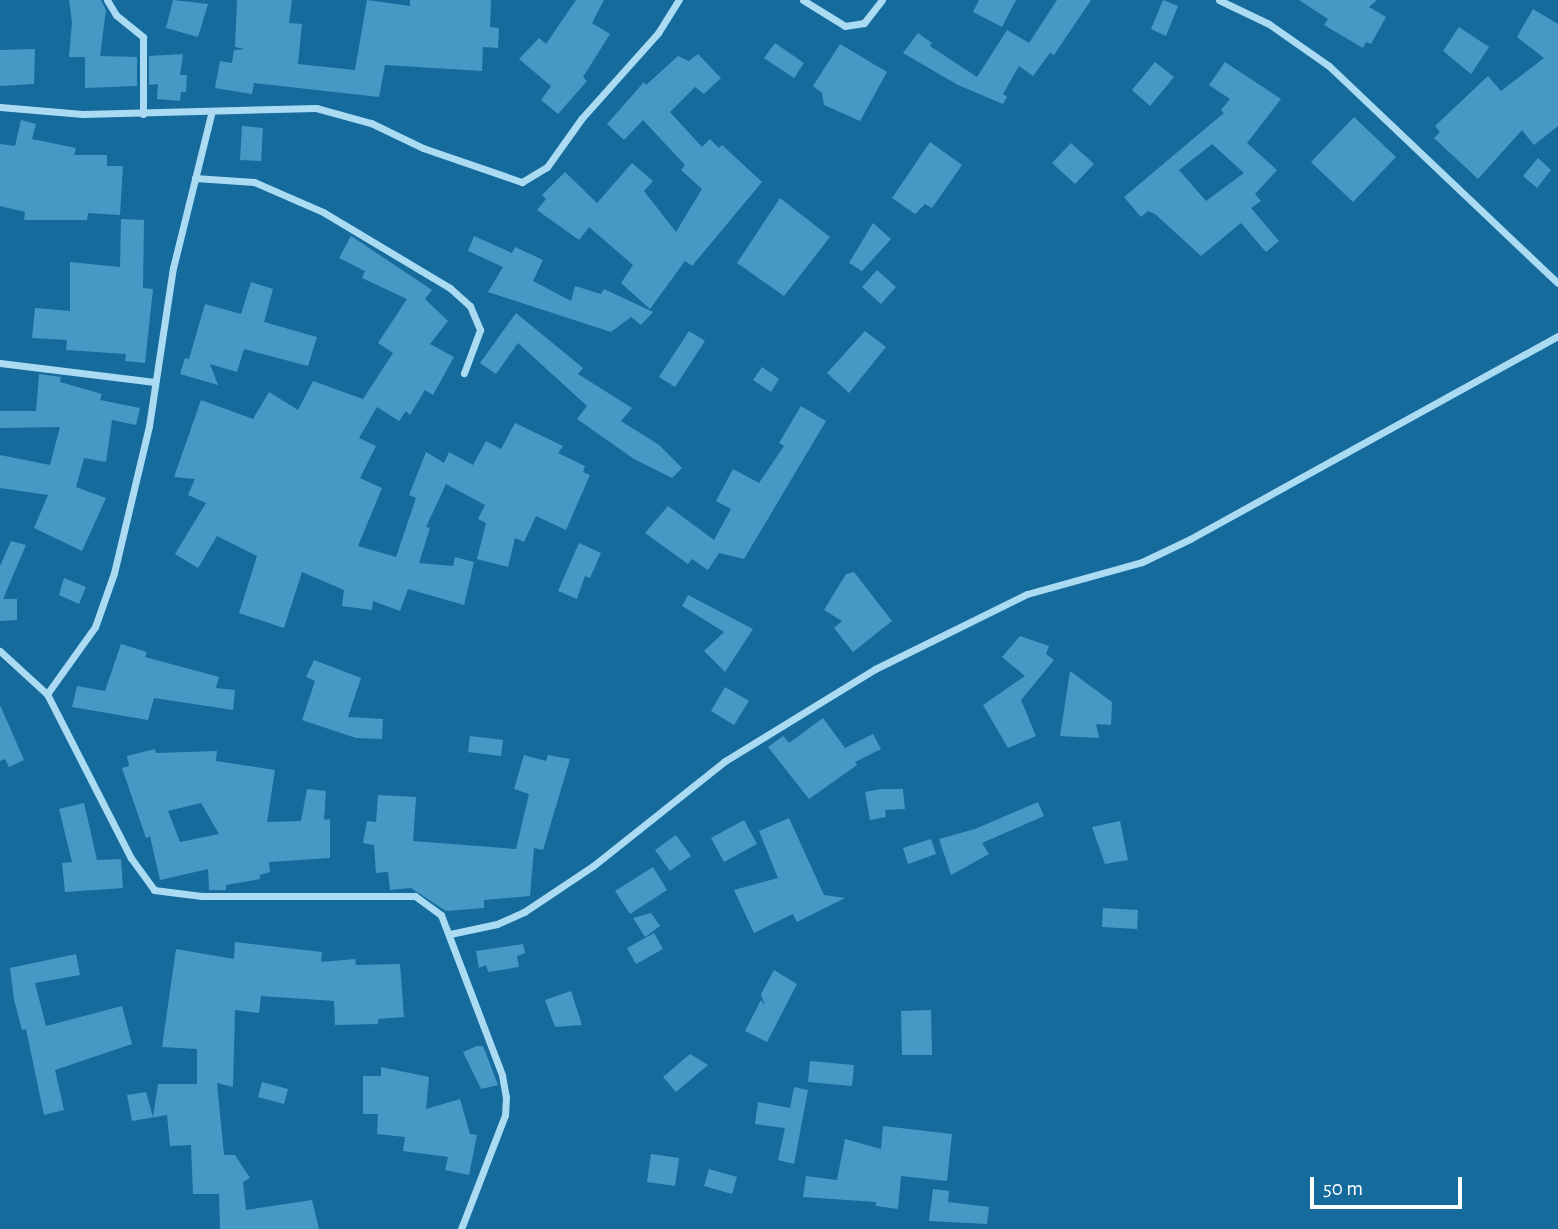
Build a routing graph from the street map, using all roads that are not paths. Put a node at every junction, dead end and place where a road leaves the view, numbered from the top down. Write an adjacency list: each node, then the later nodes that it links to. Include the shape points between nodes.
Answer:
1 (107, 0): 7 (street, via 116,15 143,37)
2 (679, 0): 8 (street, via 658,33 582,118 547,167 522,182 423,148 371,122 316,108)
3 (803, 0): 4 (street, via 845,26 864,23)
4 (882, 0)
5 (1219, 0): 10 (street, via 1269,24 1329,66)
6 (0, 107): 7 (street)
7 (143, 114): 8 (street)
8 (211, 114): 9 (street)
9 (195, 178): 13 (street, via 254,181 323,212 450,288 470,306 480,330); 14 (street, via 173,268)
10 (1558, 283)
11 (1558, 336): 17 (street, via 1190,539 1142,562 1027,594 875,669 725,761 593,866 524,912 497,924)
12 (0, 363): 14 (street)
13 (464, 373)
14 (155, 383): 16 (street, via 114,573 95,627)
15 (0, 651): 16 (street)
16 (47, 694): 17 (street, via 131,858 153,890 202,896 415,896 441,915)
17 (450, 934): 18 (street, via 506,1097 505,1115)
18 (461, 1229)

